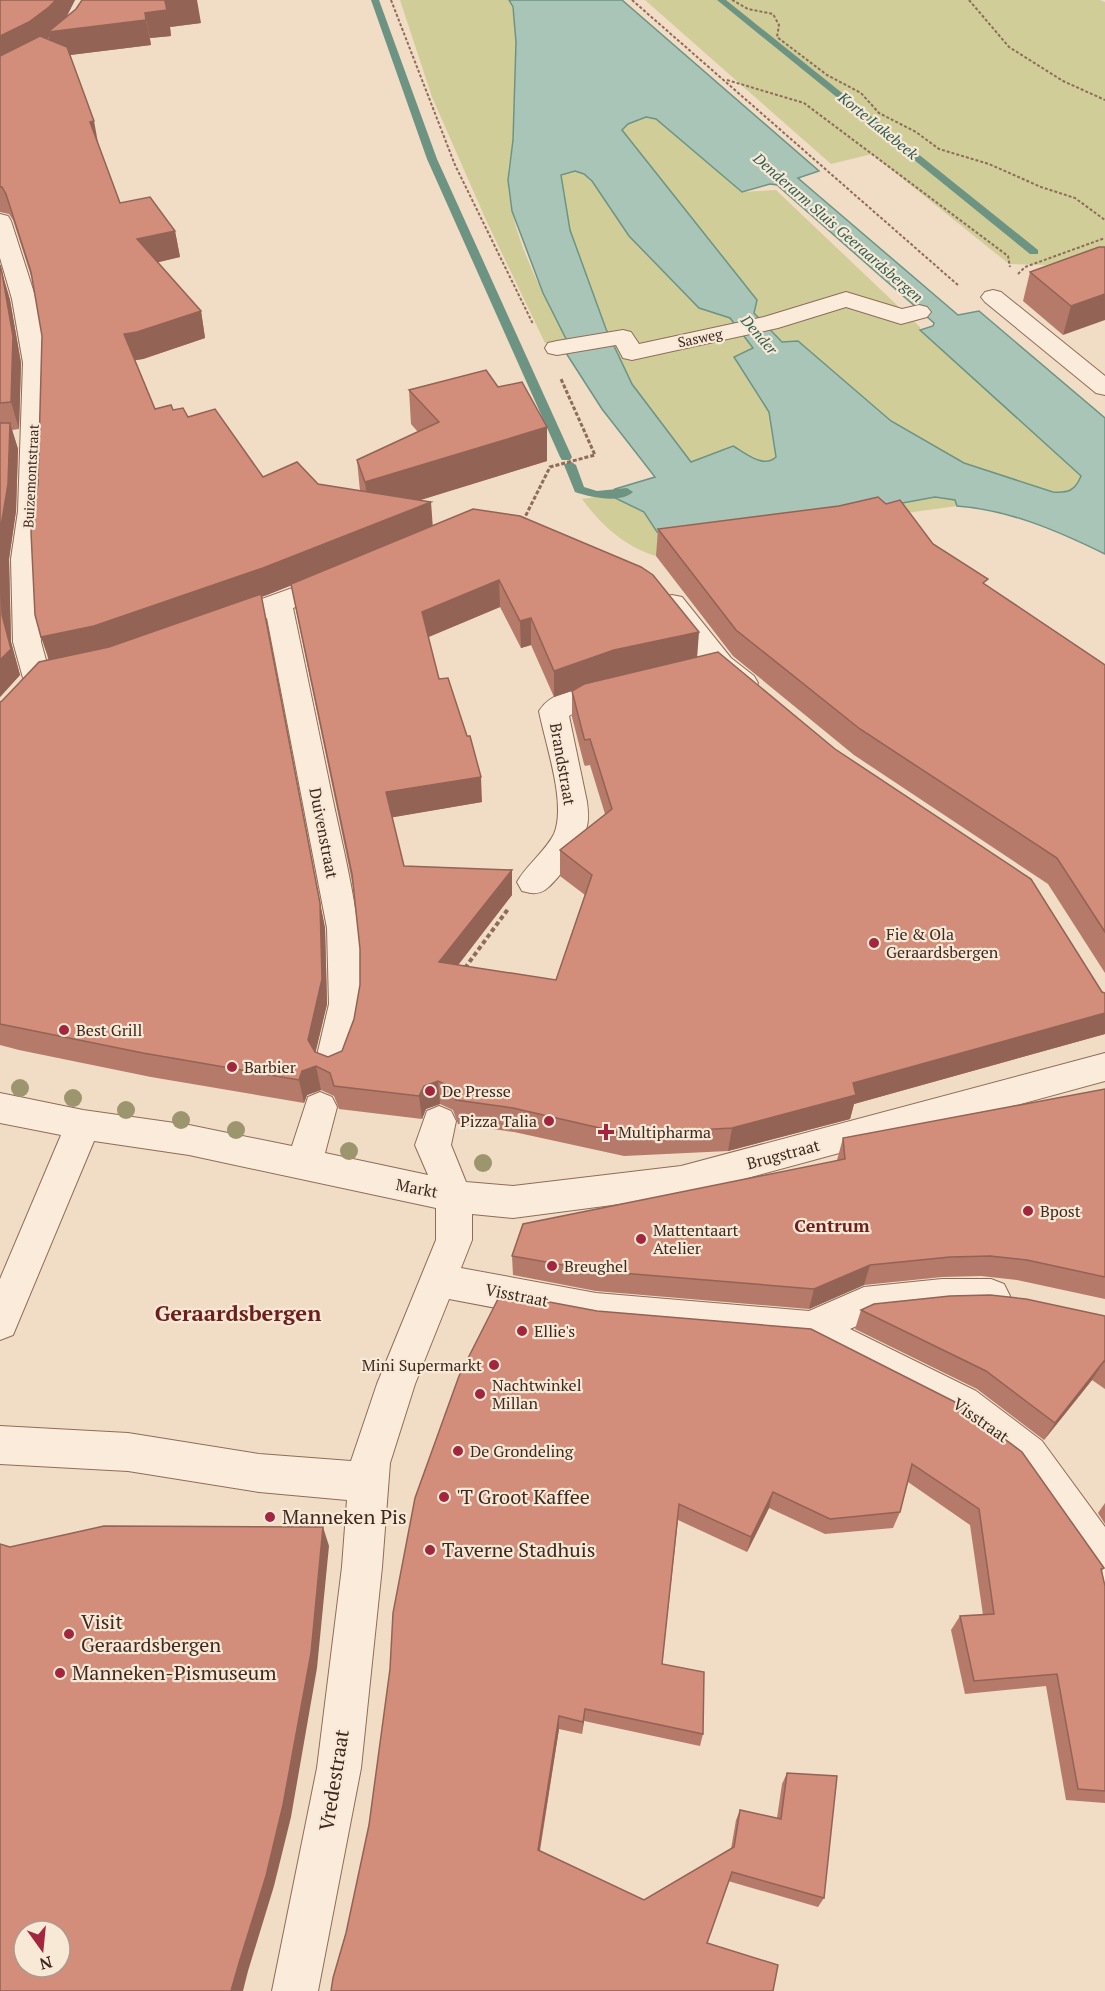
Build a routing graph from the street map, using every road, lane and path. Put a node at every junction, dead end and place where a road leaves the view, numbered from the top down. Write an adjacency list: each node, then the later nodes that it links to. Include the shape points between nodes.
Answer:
1 (391, 0): 14 (path, via 455,165)
2 (632, 0): 5 (path)
3 (732, 0): 7 (path, via 748,9 773,14 779,25 777,38 827,75 861,93 879,112 939,149 1075,198)
4 (969, 0): 6 (path, via 1009,47 1064,81)
5 (725, 79): 10 (path, via 804,103 1008,255); 12 (path, via 963,289)
6 (1105, 100)
7 (1105, 220)
8 (0, 221): 19 (street, Buizemontstraat, via 24,299 35,363 22,439 31,511)
9 (1105, 237): 11 (path, via 1026,267)
10 (1010, 272)
11 (1012, 280)
12 (993, 297): 17 (street)
13 (919, 312): 15 (street, Sasweg, via 901,317 846,299 770,323 632,353 623,337)
14 (534, 325)
15 (557, 348)
16 (560, 377): 18 (path, via 595,455 550,467)
17 (1105, 388)
18 (521, 525)
19 (12, 560): 26 (street, Buizemontstraat, via 27,642)
20 (361, 572): 22 (street)
21 (654, 587): 24 (street, via 663,592)
22 (278, 604): 23 (street); 31 (street, Duivenstraat, via 343,928 346,1004)
23 (203, 630)
24 (721, 665): 25 (street); 28 (street)
25 (688, 673)
26 (40, 682)
27 (643, 684): 29 (street, Brandstraat, via 575,700 554,711 573,824 558,852)
28 (764, 700)
29 (533, 882): 30 (path)
30 (463, 971)
31 (332, 1064)
32 (1105, 1067): 38 (street, Brugstraat, via 681,1181 513,1202)
33 (320, 1107): 37 (street)
34 (0, 1108): 36 (street, Markt)
35 (440, 1121): 38 (street, via 434,1145)
36 (83, 1125): 37 (street, Markt, via 189,1140); 41 (street)
37 (304, 1165): 38 (street, Markt)
38 (454, 1196): 39 (street, Markt, via 454,1240)
39 (438, 1280): 42 (street, Visstraat, via 596,1310); 44 (street, Markt, via 381,1425)
40 (1028, 1301): 42 (street, Visstraat, via 971,1296 864,1304)
41 (0, 1323)
42 (811, 1328): 45 (street, Visstraat, via 962,1404 1028,1454)
43 (0, 1445): 44 (street, via 128,1452 260,1473)
44 (368, 1482): 46 (street, Markt)
45 (1105, 1566)
46 (362, 1567): 47 (street, Vredestraat, via 339,1767)
47 (295, 1991)

